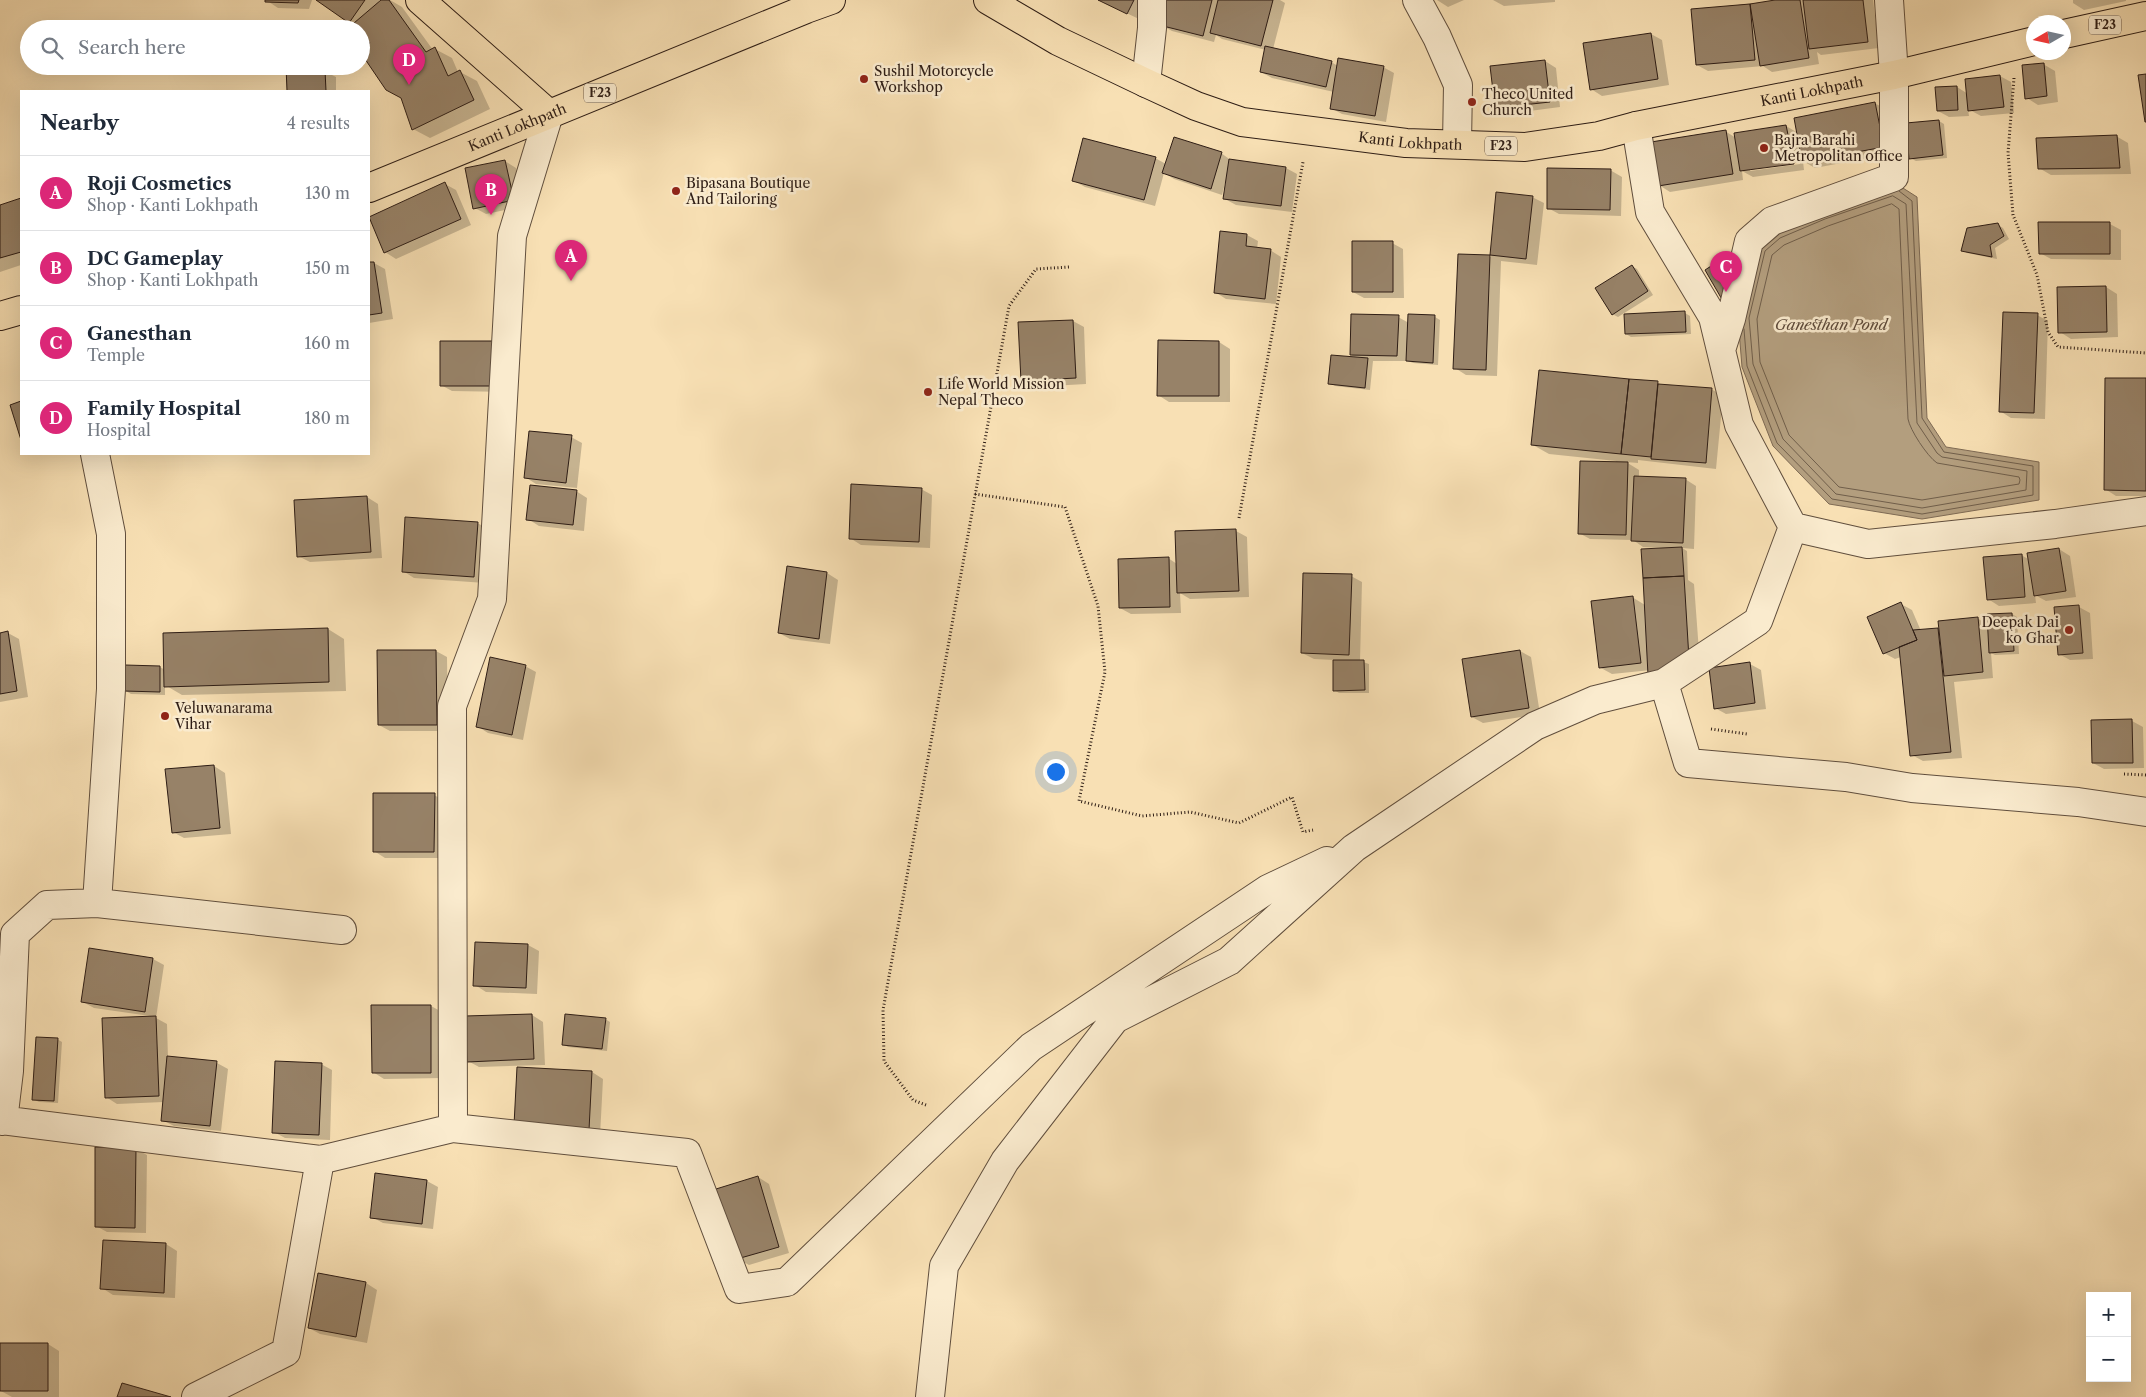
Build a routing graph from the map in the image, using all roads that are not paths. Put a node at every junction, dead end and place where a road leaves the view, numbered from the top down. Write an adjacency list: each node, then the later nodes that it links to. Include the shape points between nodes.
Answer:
1 (420, 0): 12 (main road)
2 (988, 0): 11 (main road, Kanti Lokhpath / F23, via 1058,41)
3 (1152, 0): 11 (street)
4 (1417, 0): 14 (street, via 1458,85)
5 (1889, 0): 10 (street)
6 (813, 3): 12 (main road, Kanti Lokhpath / F23)
7 (2146, 16): 8 (main road, F23)
8 (2071, 32)
9 (2025, 43): 10 (main road, Kanti Lokhpath / F23)
10 (1894, 75): 13 (main road, Kanti Lokhpath / F23); 18 (street, via 1894,177 1772,220 1749,242 1732,319)
11 (1146, 83): 14 (main road, Kanti Lokhpath / F23, via 1242,122 1406,143)
12 (549, 114): 15 (main road, Kanti Lokhpath / F23); 28 (street, via 512,236 492,600 452,706)
13 (1636, 126): 14 (main road, Kanti Lokhpath / F23, via 1599,136 1525,147); 18 (street, via 1650,212 1713,317)
14 (1457, 144)
15 (370, 188)
16 (20, 310): 17 (main road)
17 (0, 316)
18 (1721, 350): 21 (street, via 1739,425)
19 (95, 455): 25 (street, via 110,534 112,689)
20 (2146, 511): 21 (street, via 1868,544)
21 (1793, 527): 22 (street, via 1758,621)
22 (1664, 683): 23 (street, via 1688,763 1846,777 1912,788 2078,802); 24 (street, via 1595,700 1535,726)
23 (2146, 812)
24 (1354, 848): 28 (street, via 1268,889 1031,1047 787,1282 738,1290 687,1153); 31 (street, via 1229,961 1115,1018 1010,1154 944,1266)
25 (97, 903): 26 (street); 27 (street, via 47,905 15,934 9,1071)
26 (342, 930)
27 (1, 1120): 29 (street)
28 (453, 1128): 29 (street)
29 (320, 1160): 30 (street, via 286,1352)
30 (196, 1397)
31 (930, 1397)

